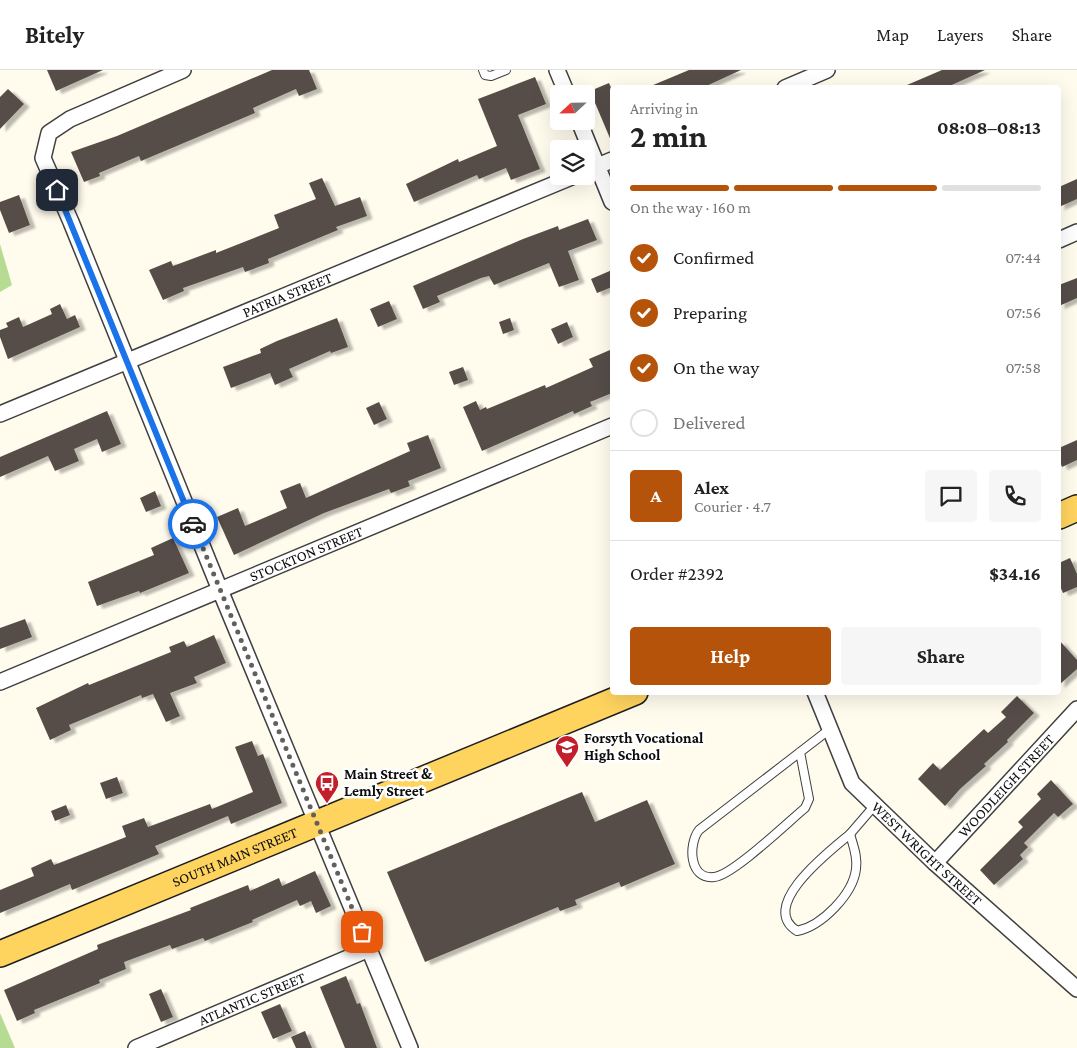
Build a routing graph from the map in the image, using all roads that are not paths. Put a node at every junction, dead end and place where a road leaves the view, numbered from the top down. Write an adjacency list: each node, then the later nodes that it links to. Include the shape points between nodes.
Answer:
1 (184, 70): 15 (street, via 70,119 48,133 43,158)
2 (483, 70): 3 (lane, via 491,76)
3 (506, 70)
4 (557, 70): 6 (street)
5 (827, 70): 7 (street)
6 (563, 85)
7 (792, 85)
8 (610, 161): 9 (street)
9 (595, 168)
10 (595, 174): 12 (street)
11 (552, 185): 15 (street, PATRIA STREET)
12 (610, 199)
13 (1077, 232): 14 (street)
14 (1061, 239)
15 (127, 361): 16 (street, PATRIA STREET); 20 (street)
16 (0, 414)
17 (610, 427): 20 (street, STOCKTON STREET)
18 (1077, 508): 19 (main road)
19 (1061, 515)
20 (220, 590): 21 (street, STOCKTON STREET); 28 (street)
21 (0, 682)
22 (628, 695): 28 (main road, SOUTH MAIN STREET)
23 (816, 695): 25 (street, WEST WRIGHT STREET)
24 (1077, 709): 30 (street, WOODLEIGH STREET)
25 (830, 729): 26 (lane); 27 (street, WEST WRIGHT STREET, via 852,784)
26 (800, 752): 26 (lane, via 699,830 693,838 692,857 701,874 715,877 731,870 806,808 809,799)
27 (875, 805): 29 (lane); 30 (street, WEST WRIGHT STREET)
28 (318, 824): 31 (street); 32 (main road, SOUTH MAIN STREET)
29 (850, 834): 29 (lane, via 810,870 784,905 787,920 797,931 808,928 847,892 857,858)
30 (935, 863): 33 (street, WEST WRIGHT STREET)
31 (369, 949): 34 (street, ATLANTIC STREET); 35 (street)
32 (0, 954)
33 (1077, 988)
34 (136, 1048)
35 (410, 1048)

